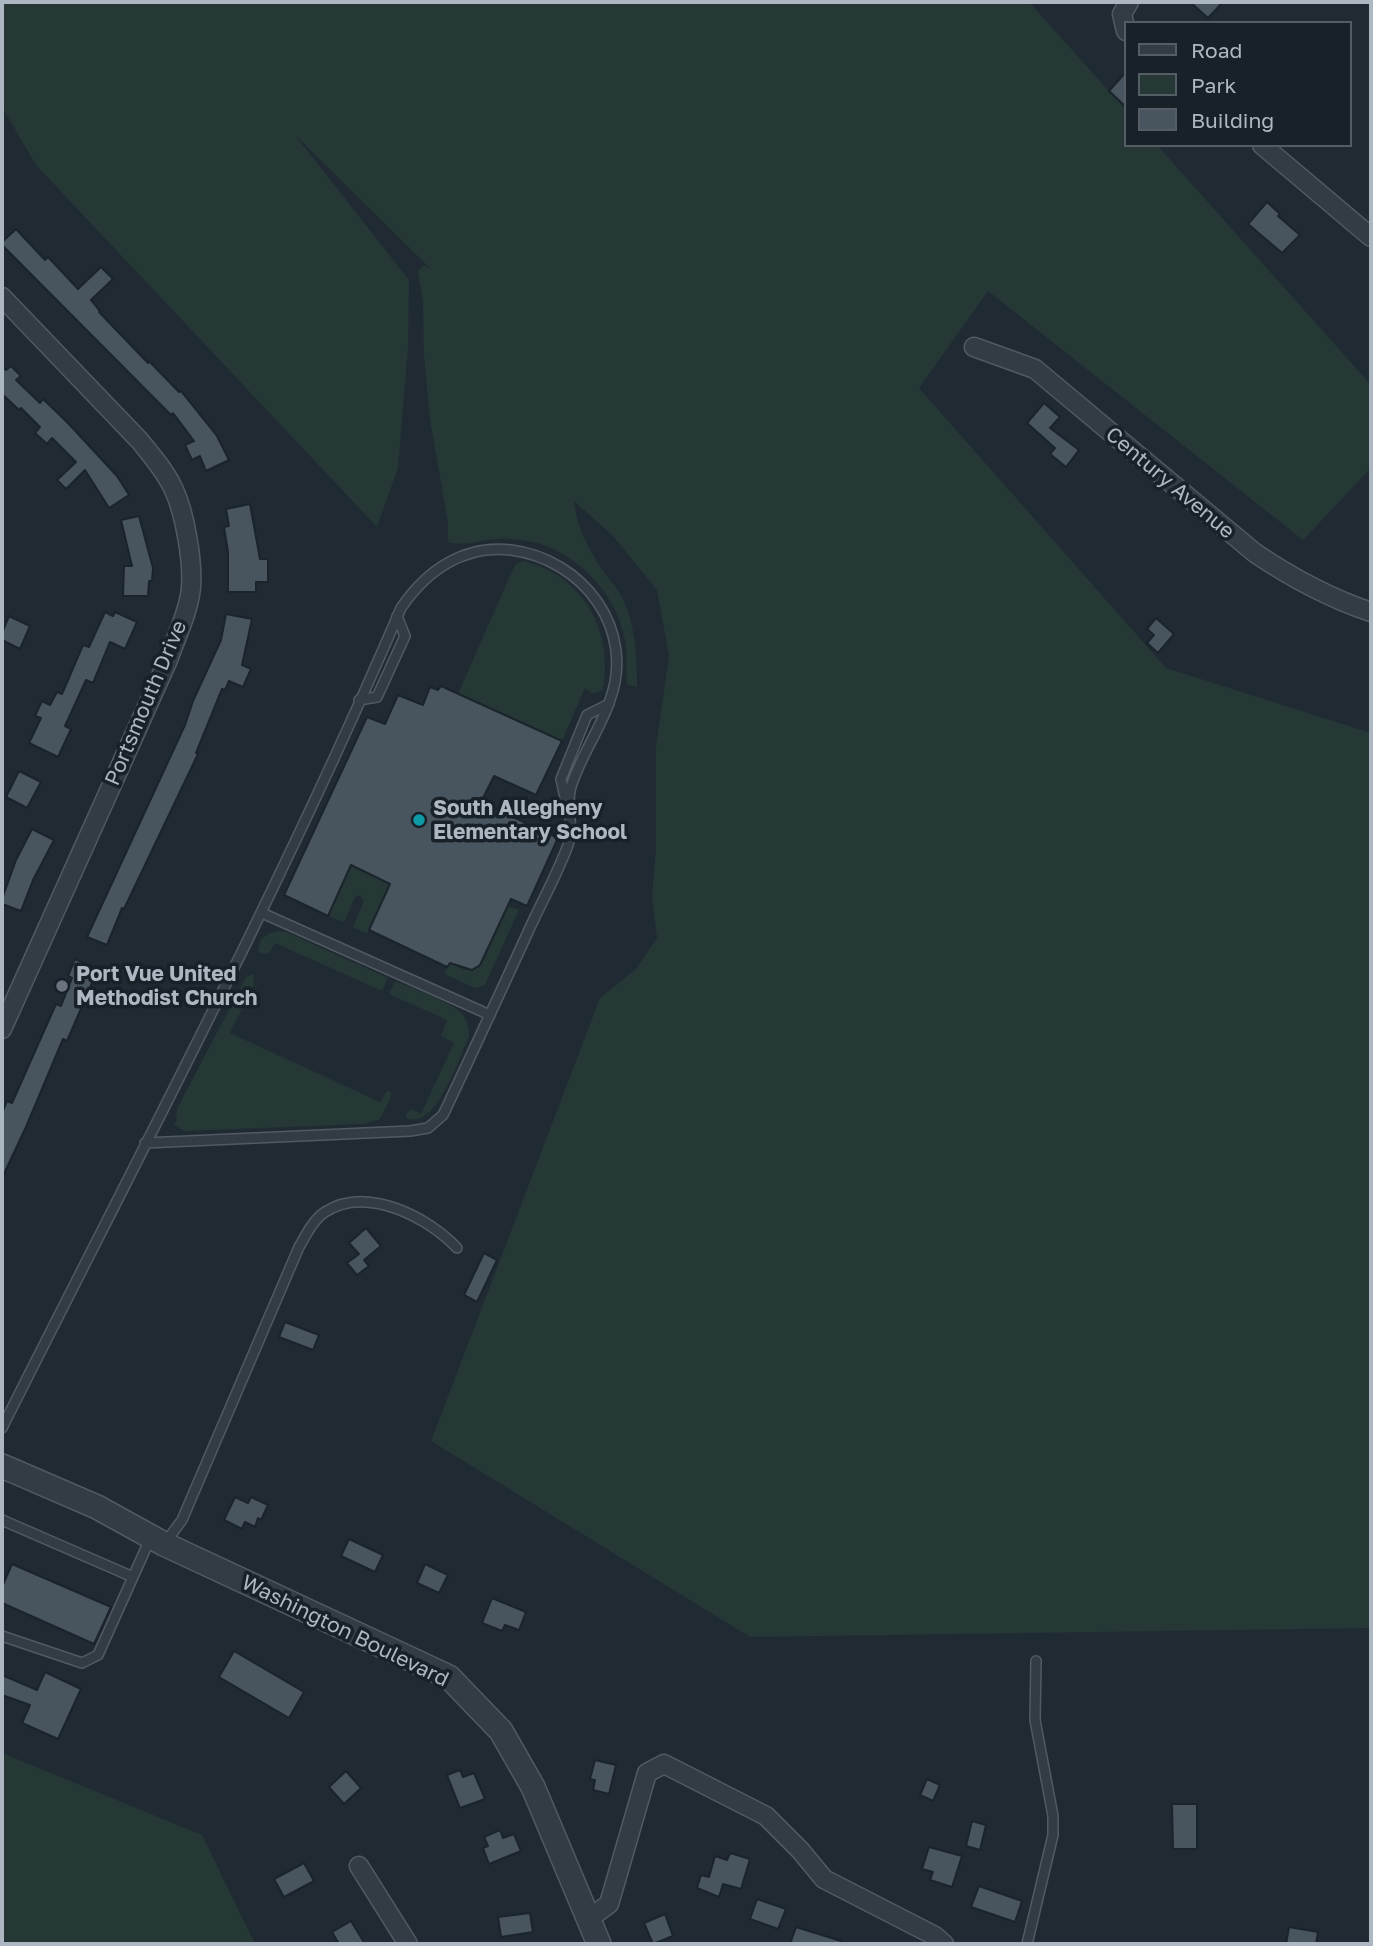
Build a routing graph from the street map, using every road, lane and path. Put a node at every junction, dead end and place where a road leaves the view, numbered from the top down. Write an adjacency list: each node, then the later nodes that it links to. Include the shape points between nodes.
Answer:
1 (1129, 2): 2 (street, via 1122,14)
2 (1124, 22)
3 (1264, 147): 4 (street)
4 (1371, 237)
5 (2, 297): 14 (street, Portsmouth Drive, via 159,466 175,491 184,523 191,588 168,660)
6 (974, 347): 7 (street, Century Avenue, via 1035,369 1255,553 1290,577)
7 (1371, 612)
8 (397, 616): 9 (lane); 9 (lane, via 405,636 377,697); 10 (lane, via 422,581 468,554 501,548 547,559 589,588 607,618 616,669)
9 (359, 700): 12 (lane)
10 (609, 704): 11 (lane, via 570,789); 11 (lane, via 587,715 561,779)
11 (571, 821): 13 (lane, via 569,842)
12 (262, 913): 13 (lane); 15 (lane)
13 (490, 1016): 15 (lane, via 443,1115 428,1128)
14 (2, 1029)
15 (145, 1143): 17 (lane)
16 (457, 1248): 20 (lane, via 444,1234 383,1205 340,1206 314,1222 299,1247 182,1520)
17 (2, 1428)
18 (2, 1466): 20 (street, Washington Boulevard, via 97,1507)
19 (2, 1520): 21 (lane)
20 (157, 1541): 21 (lane); 25 (street, Washington Boulevard, via 449,1677 501,1731 533,1787)
21 (133, 1577): 22 (lane, via 98,1655 82,1663)
22 (2, 1636)
23 (1036, 1661): 29 (lane, via 1035,1720 1053,1835)
24 (359, 1866): 26 (street)
25 (587, 1920): 27 (street, Washington Boulevard); 28 (street, via 609,1904 647,1773 664,1764 766,1816 824,1879)
26 (408, 1944)
27 (599, 1944)
28 (944, 1944)
29 (1027, 1944)

